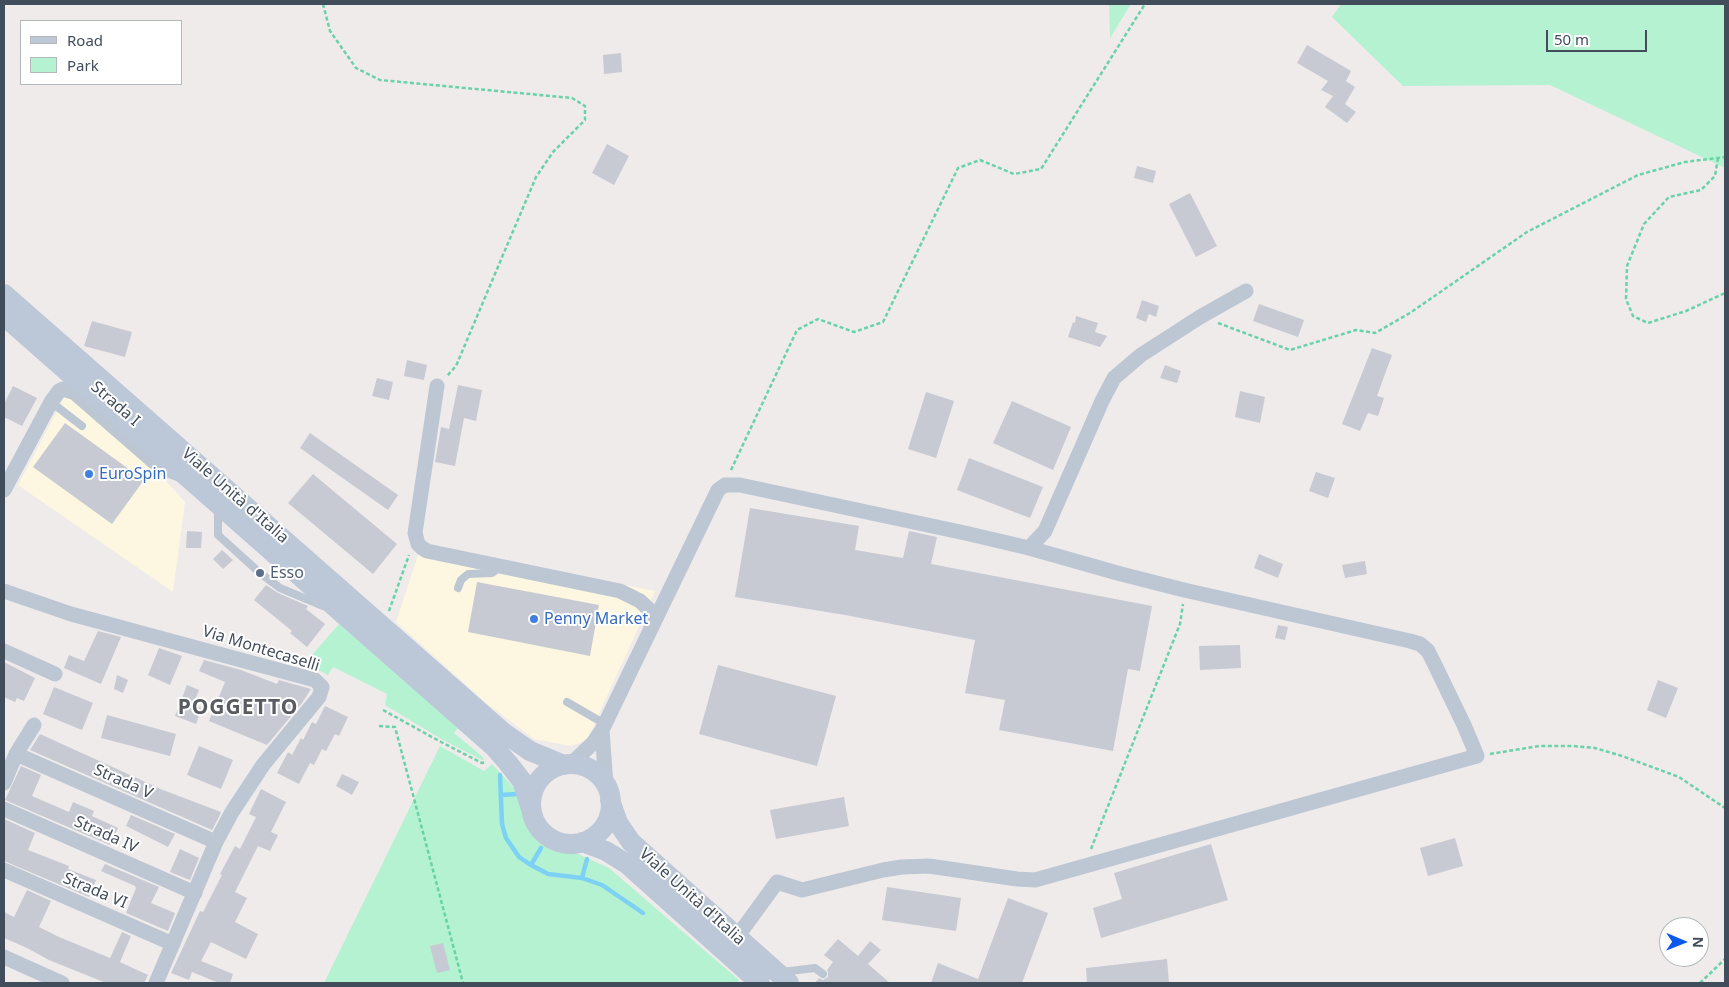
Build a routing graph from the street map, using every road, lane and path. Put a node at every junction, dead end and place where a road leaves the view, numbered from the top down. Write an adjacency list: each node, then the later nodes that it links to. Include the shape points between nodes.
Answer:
1 (323, 4): 10 (path, via 330,31 356,68 380,80 572,98 585,106 585,120 553,152 536,177 456,366)
2 (1145, 4): 14 (path, via 1041,169 1014,174 980,160 958,168 883,322 854,332 818,319 796,330)
3 (1725, 157): 4 (path)
4 (1718, 158): 7 (path, via 1715,176 1701,190 1668,197 1644,224 1627,266 1626,299 1633,316 1648,323); 9 (path, via 1685,162 1638,175 1535,227 1410,313 1374,333 1356,330 1290,350)
5 (1246, 291): 9 (street)
6 (4, 294): 23 (main road, Viale Unità d'Italia)
7 (1725, 294)
8 (4, 316): 13 (main road, Viale Unità d'Italia)
9 (1200, 316): 17 (street, via 1114,378 1045,531)
10 (437, 386): 16 (street, via 415,534)
11 (51, 402): 12 (lane); 13 (street, Strada I, via 59,391 71,390 160,467); 15 (street, Strada I)
12 (82, 426)
13 (192, 480): 39 (main road, Viale Unità d'Italia, via 493,746 522,781)
14 (724, 485): 17 (street, via 748,487); 22 (street, via 714,495)
15 (4, 490)
16 (418, 544): 18 (street, via 427,551); 23 (path, via 409,555)
17 (1029, 548): 20 (street)
18 (497, 565): 19 (lane, via 492,573 468,574); 22 (street, via 620,591 640,601)
19 (458, 588)
20 (1184, 590): 32 (street, via 1420,644 1433,660); 42 (path, via 1180,624)
21 (4, 591): 40 (street, Via Montecaselli, via 71,614 320,683 319,697 264,765)
22 (656, 616): 30 (street)
23 (384, 627): 34 (main road, Viale Unità d'Italia, via 504,732 530,751)
24 (4, 651): 25 (street)
25 (55, 674)
26 (567, 702): 30 (lane)
27 (383, 710): 33 (path, via 482,763)
28 (34, 725): 31 (street)
29 (379, 726): 53 (path, via 395,727)
30 (604, 727): 34 (street, via 593,743); 36 (street)
31 (16, 754): 35 (street); 40 (street, Strada V)
32 (1477, 756): 37 (path, via 1539,746 1595,748 1679,777); 42 (street)
33 (487, 758)
34 (568, 764): 36 (main road, Viale Unità d'Italia, via 592,770 600,777); 39 (main road, via 542,776 535,787)
35 (4, 783)
36 (608, 793): 41 (main road, via 610,814 604,826); 45 (main road, Viale Unità d'Italia, via 618,823 631,842)
37 (1725, 808)
38 (4, 809): 44 (street, Strada IV)
39 (532, 812): 41 (main road, Viale Unità d'Italia, via 536,824 556,841 568,844)
40 (216, 842): 44 (street, Via Montecaselli)
41 (582, 842): 50 (main road, Viale Unità d'Italia, via 606,850 627,864)
42 (1085, 865): 45 (street, via 1034,880 929,866 884,870 802,890 777,882)
43 (4, 870): 46 (street, Strada VI)
44 (195, 893): 46 (street, Via Montecaselli)
45 (737, 937): 50 (main road, Viale Unità d'Italia)
46 (173, 944): 52 (street, Via Montecaselli)
47 (4, 957): 51 (street)
48 (1725, 959): 54 (path)
49 (822, 974): 50 (lane, via 815,968)
50 (776, 980)
51 (62, 983)
52 (156, 983)
53 (463, 983)
54 (1700, 983)

